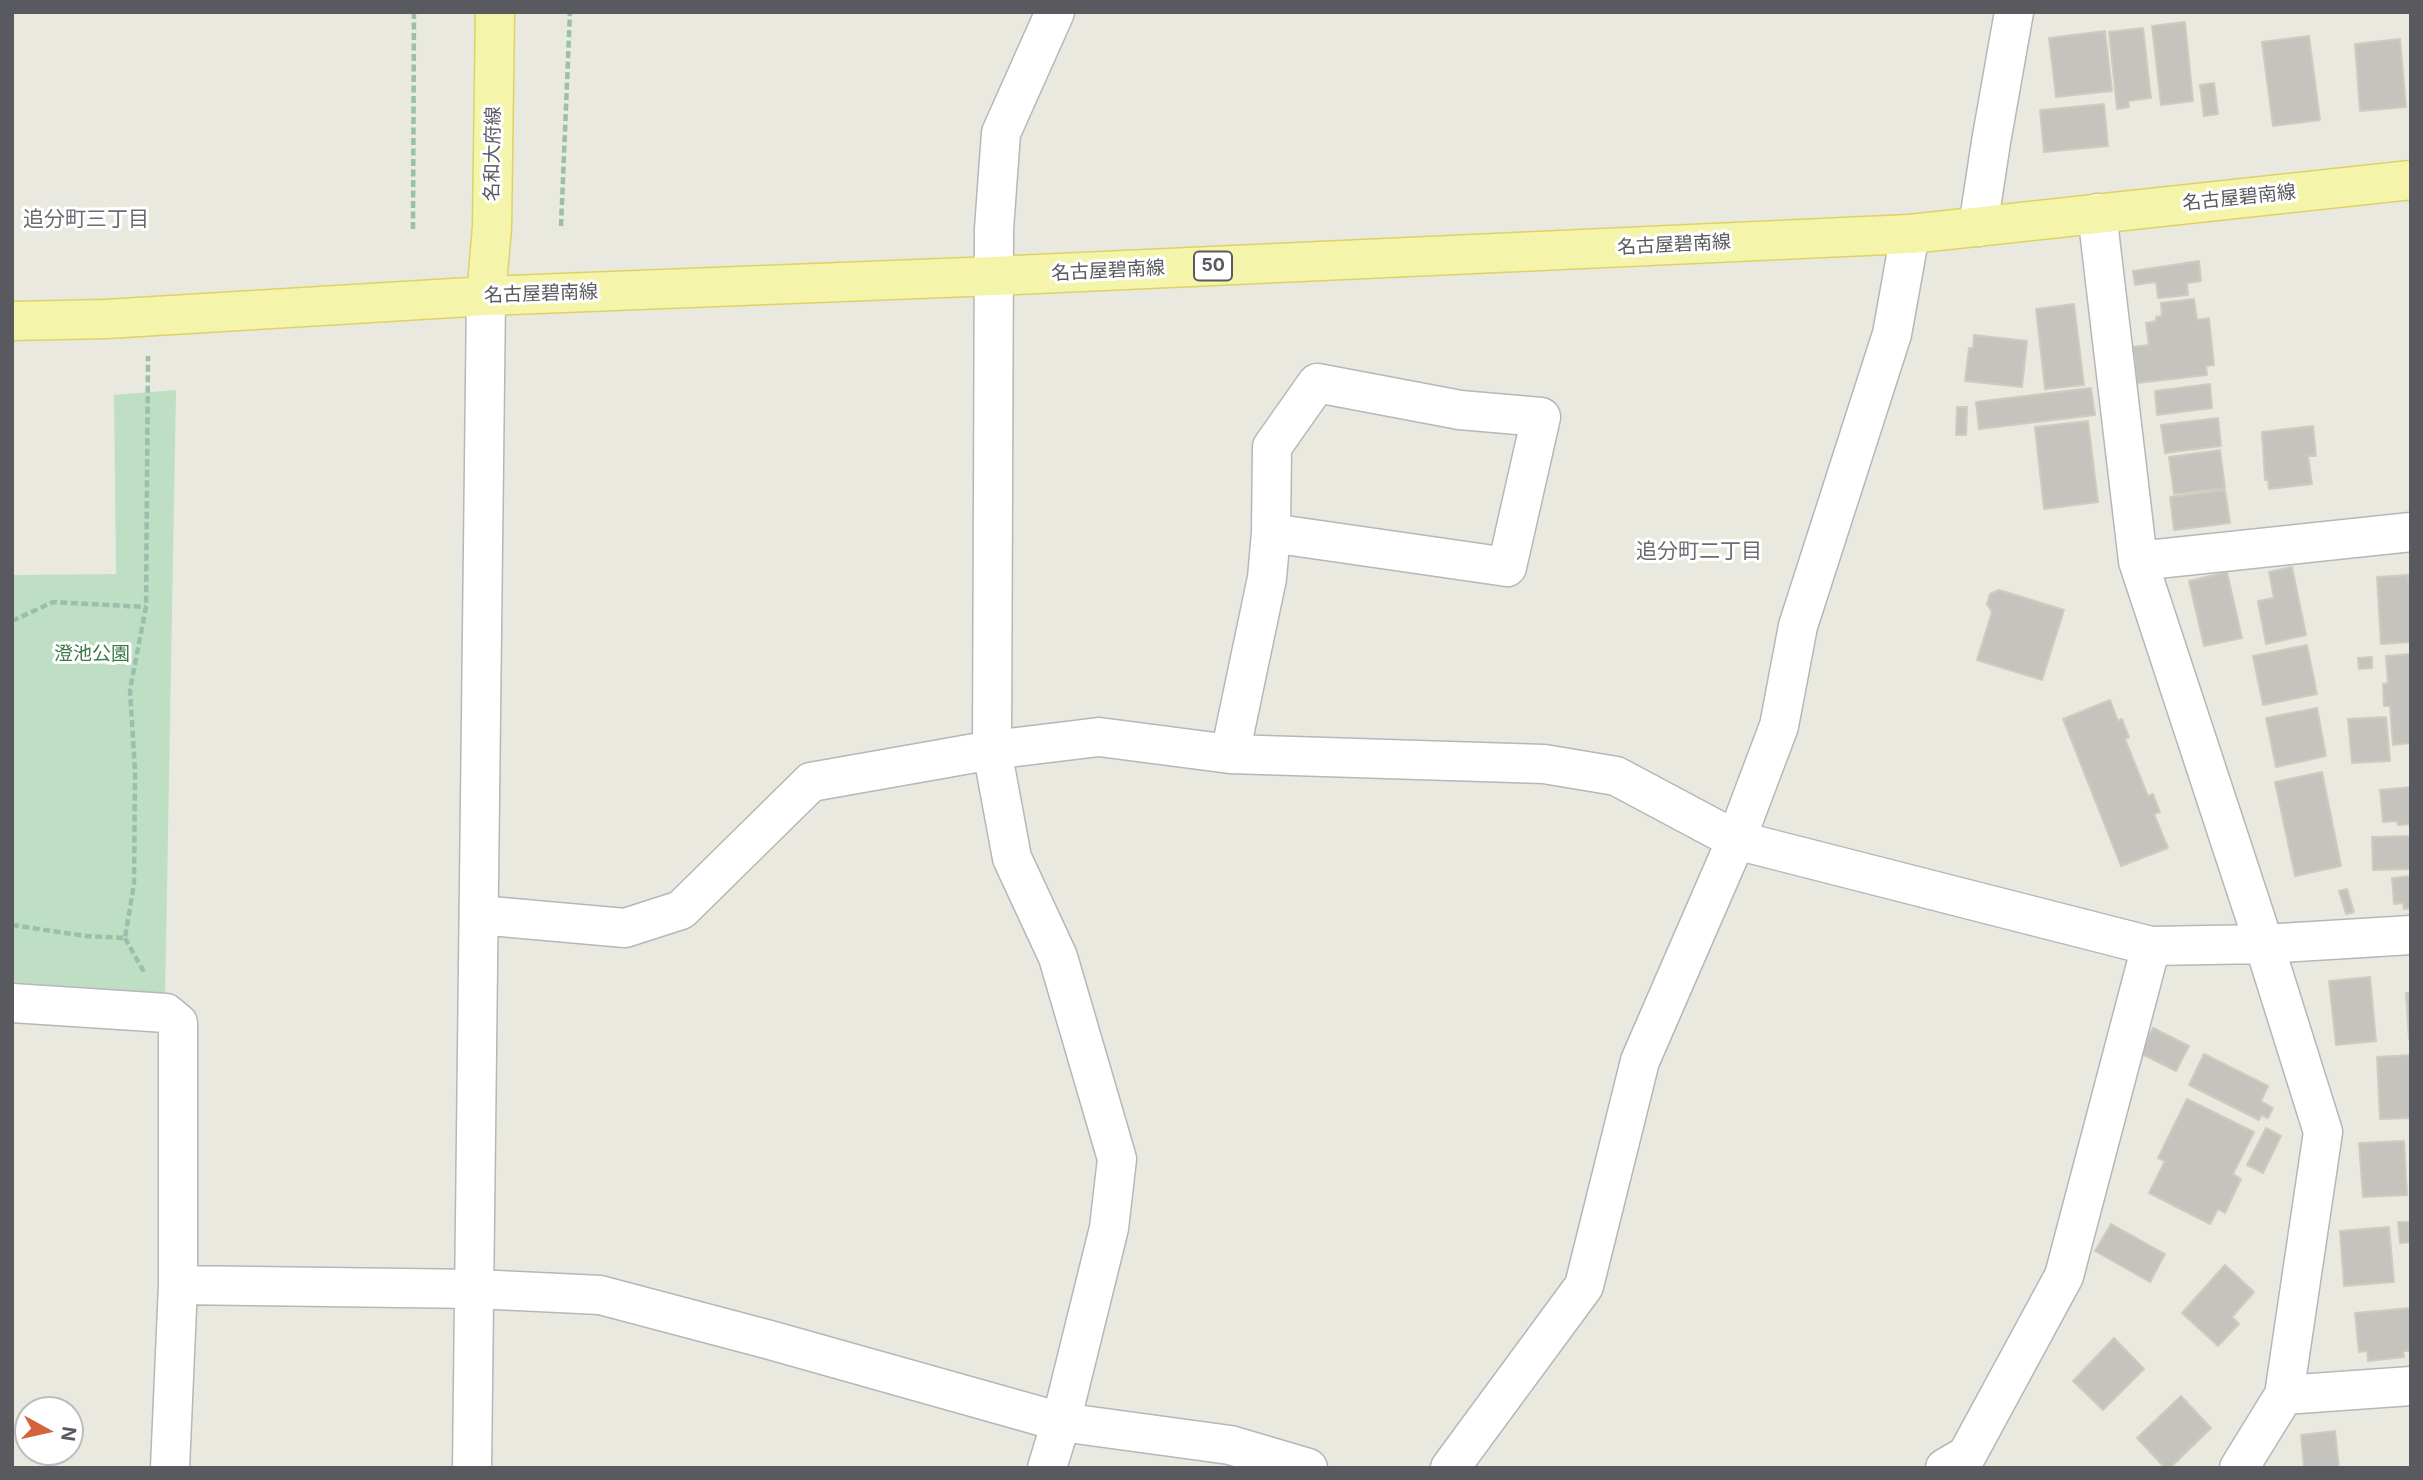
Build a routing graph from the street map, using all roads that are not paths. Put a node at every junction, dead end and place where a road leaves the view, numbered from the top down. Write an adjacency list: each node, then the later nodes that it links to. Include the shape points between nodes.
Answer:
1 (495, 12): 9 (main road, 名和大府線, via 492,227)
2 (1055, 12): 8 (street, via 1001,134)
3 (2014, 12): 6 (street)
4 (2411, 180): 5 (main road, 名古屋碧南線 / 50)
5 (2097, 213): 6 (main road, 名古屋碧南線 / 50); 13 (street)
6 (1978, 228): 7 (main road, 名古屋碧南線 / 50)
7 (1910, 234): 8 (main road, 名古屋碧南線 / 50); 16 (street, via 1892,334 1798,626 1779,726)
8 (994, 276): 9 (main road, 名古屋碧南線 / 50); 14 (street)
9 (486, 296): 10 (main road, 名古屋碧南線 / 50); 17 (street)
10 (12, 321)
11 (2411, 532): 13 (street)
12 (1271, 533): 12 (street, via 1272,447 1317,383 1460,410 1541,417 1507,567); 15 (street, via 1268,578)
13 (2137, 561): 19 (street)
14 (992, 750): 15 (street, via 1099,737); 17 (street, via 811,782 681,910 625,928); 26 (street, via 1012,858 1058,957 1117,1159 1109,1227)
15 (1230, 754): 16 (street, via 1544,764 1616,776)
16 (1736, 840): 20 (street); 31 (street, via 1640,1061 1584,1286)
17 (480, 915): 23 (street)
18 (2411, 935): 19 (street)
19 (2264, 944): 20 (street); 25 (street, via 2323,1132)
20 (2151, 946): 32 (street, via 2064,1276 1967,1455)
21 (12, 1003): 22 (street, via 166,1013 178,1023)
22 (178, 1284): 23 (street); 27 (street)
23 (476, 1289): 26 (street, via 600,1295); 28 (street)
24 (2411, 1386): 25 (street)
25 (2284, 1395): 33 (street)
26 (1061, 1422): 29 (street); 30 (street, via 1230,1445)
27 (170, 1468)
28 (472, 1468)
29 (1047, 1468)
30 (1308, 1468)
31 (1450, 1468)
32 (1945, 1468)
33 (2239, 1468)

